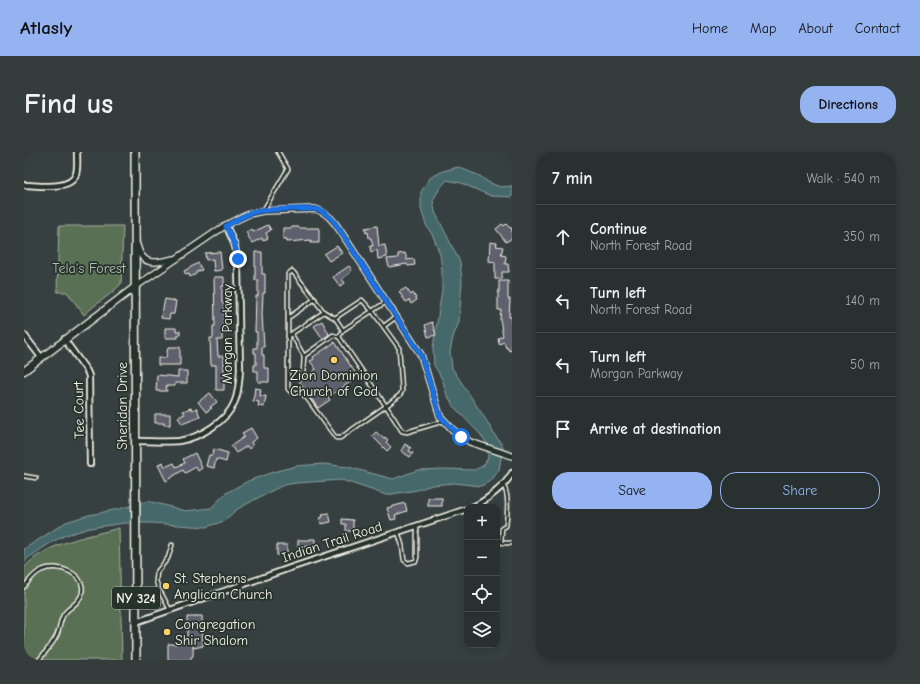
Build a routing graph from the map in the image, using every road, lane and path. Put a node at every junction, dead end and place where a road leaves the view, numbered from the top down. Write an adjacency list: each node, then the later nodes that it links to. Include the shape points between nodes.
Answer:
1 (77, 152): 4 (street, via 76,174 67,184)
2 (135, 152): 7 (main road, Sheridan Drive / NY 324)
3 (278, 152): 5 (lane, via 288,169)
4 (24, 185)
5 (263, 211): 6 (street, via 254,212); 11 (street, via 315,209 328,215)
6 (226, 226): 8 (street); 30 (street, Morgan Parkway, via 235,246 238,265 240,370 235,402 225,417 194,437 179,441)
7 (136, 237): 8 (street, via 139,252 147,261 153,263); 9 (main road, Sheridan Drive / NY 324)
8 (177, 257): 9 (street)
9 (135, 287): 23 (main road); 30 (main road, Sheridan Drive / NY 324)
10 (315, 299): 12 (lane); 15 (lane); 15 (lane, via 294,272 289,272)
11 (387, 302): 13 (lane); 14 (street)
12 (324, 312): 16 (lane); 20 (lane)
13 (373, 312): 16 (lane, via 362,300); 17 (lane); 18 (lane)
14 (397, 317): 17 (lane); 29 (street, via 421,355 440,416)
15 (288, 318): 21 (lane)
16 (335, 318): 18 (lane)
17 (384, 326): 28 (lane, via 399,348 401,385 400,395)
18 (343, 330): 22 (lane)
19 (24, 335): 25 (street)
20 (292, 335): 21 (lane); 24 (lane)
21 (288, 336): 28 (lane, via 288,389 306,397 336,438 340,438)
22 (339, 337): 24 (lane, via 333,335); 28 (lane)
23 (64, 340): 25 (main road); 32 (street, Tee Court, via 89,376)
24 (304, 356): 27 (lane)
25 (41, 357): 26 (main road)
26 (24, 371)
27 (303, 374)
28 (386, 406): 29 (lane, via 402,431 407,432)
29 (444, 421): 31 (street, via 461,437)
30 (136, 441): 45 (main road, Sheridan Drive / NY 324)
31 (512, 456)
32 (90, 464)
33 (512, 472): 36 (street, via 509,480)
34 (24, 476): 35 (lane)
35 (36, 478)
36 (503, 484): 37 (street); 41 (lane, via 506,491 507,515 506,526 502,528 501,542)
37 (480, 504)
38 (464, 510): 39 (street, Indian Trail Road)
39 (417, 526): 40 (street, Indian Trail Road); 40 (lane, via 416,561 408,563 404,560)
40 (398, 532): 44 (street, Indian Trail Road)
41 (512, 543)
42 (172, 545): 44 (lane, via 168,558 157,572 156,581)
43 (24, 587): 46 (lane, via 42,569 56,567 70,572 81,584 82,593 78,601 65,614 57,635)
44 (171, 610): 45 (street, Indian Trail Road)
45 (136, 622): 47 (main road, Sheridan Drive / NY 324)
46 (40, 660)
47 (136, 660)

